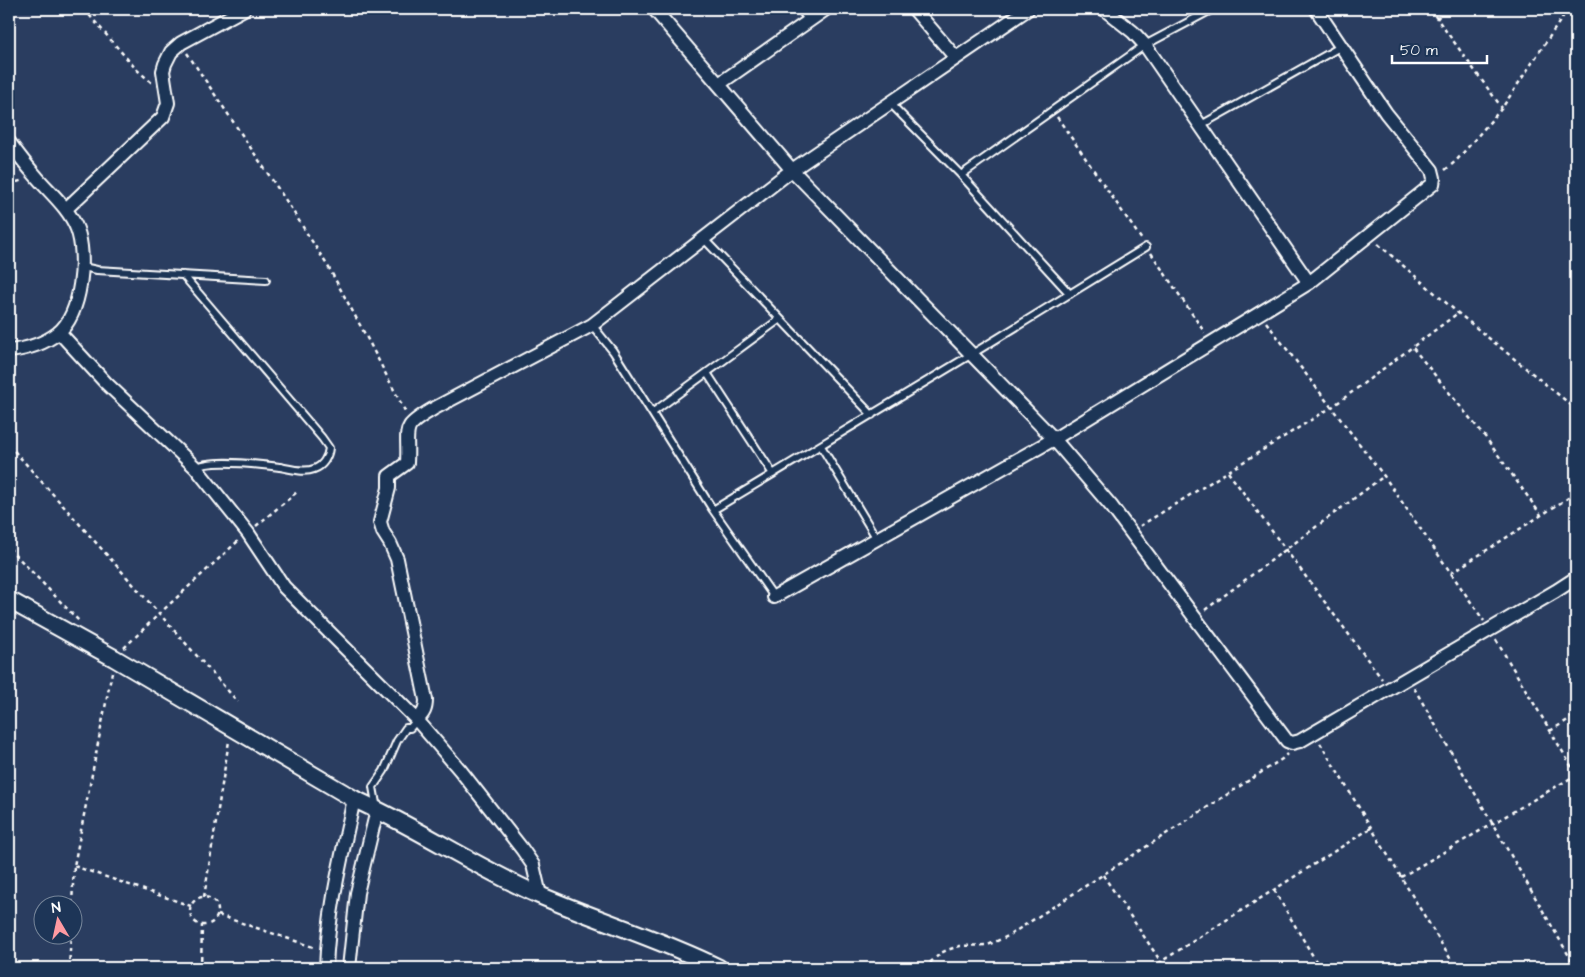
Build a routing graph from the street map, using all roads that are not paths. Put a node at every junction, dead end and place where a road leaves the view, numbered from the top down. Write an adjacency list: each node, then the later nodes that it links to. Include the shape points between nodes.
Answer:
1 (244, 9): 20 (street, via 181,43 171,52 164,64 167,107 163,117)
2 (654, 9): 14 (street)
3 (800, 9): 10 (lane)
4 (826, 9): 10 (street)
5 (914, 9): 13 (street)
6 (1028, 9): 13 (street)
7 (1104, 9): 11 (street)
8 (1214, 9): 11 (lane)
9 (1316, 9): 12 (street)
10 (809, 21): 14 (street)
11 (1145, 45): 16 (street); 19 (lane)
12 (1340, 47): 16 (lane); 26 (street, via 1386,113 1429,166 1434,174 1433,184)
13 (956, 58): 15 (street)
14 (719, 84): 18 (street)
15 (890, 103): 18 (street); 19 (lane)
16 (1201, 125): 26 (street)
17 (9, 142): 20 (street)
18 (792, 170): 21 (street); 32 (street)
19 (961, 175): 27 (lane)
20 (66, 209): 23 (street, via 77,228)
21 (703, 238): 28 (lane); 29 (street)
22 (1146, 246): 27 (lane)
23 (83, 268): 24 (lane); 30 (street, via 80,290 71,315)
24 (183, 275): 25 (lane); 38 (lane, via 329,448 328,455 314,470 223,463 201,464)
25 (266, 280)
26 (1309, 283): 36 (street)
27 (1070, 294): 32 (lane)
28 (780, 319): 33 (lane); 35 (lane)
29 (592, 325): 34 (lane, via 613,351); 45 (street, via 433,409 408,428 407,463 389,476 380,522 397,559 426,700 426,708)
30 (59, 332): 31 (street, via 41,343); 38 (street, via 106,383)
31 (9, 351)
32 (972, 354): 35 (lane); 36 (street)
33 (707, 373): 34 (lane); 39 (lane)
34 (652, 413): 40 (lane)
35 (872, 415): 37 (lane)
36 (1054, 439): 41 (street); 42 (street, via 1112,507 1291,743 1314,733)
37 (821, 446): 39 (lane); 41 (lane)
38 (196, 468): 45 (street, via 248,532 284,587)
39 (773, 474): 40 (lane)
40 (713, 510): 43 (lane)
41 (877, 539): 43 (street)
42 (1576, 578)
43 (774, 597)
44 (9, 600): 46 (street)
45 (417, 720): 47 (lane, via 400,736 373,787); 48 (street, via 522,849 533,865)
46 (354, 799): 47 (street); 49 (street, via 337,881)
47 (378, 810): 48 (street); 50 (street, via 357,893)
48 (540, 895): 51 (street)
49 (326, 968)
50 (348, 968)
51 (719, 968)

